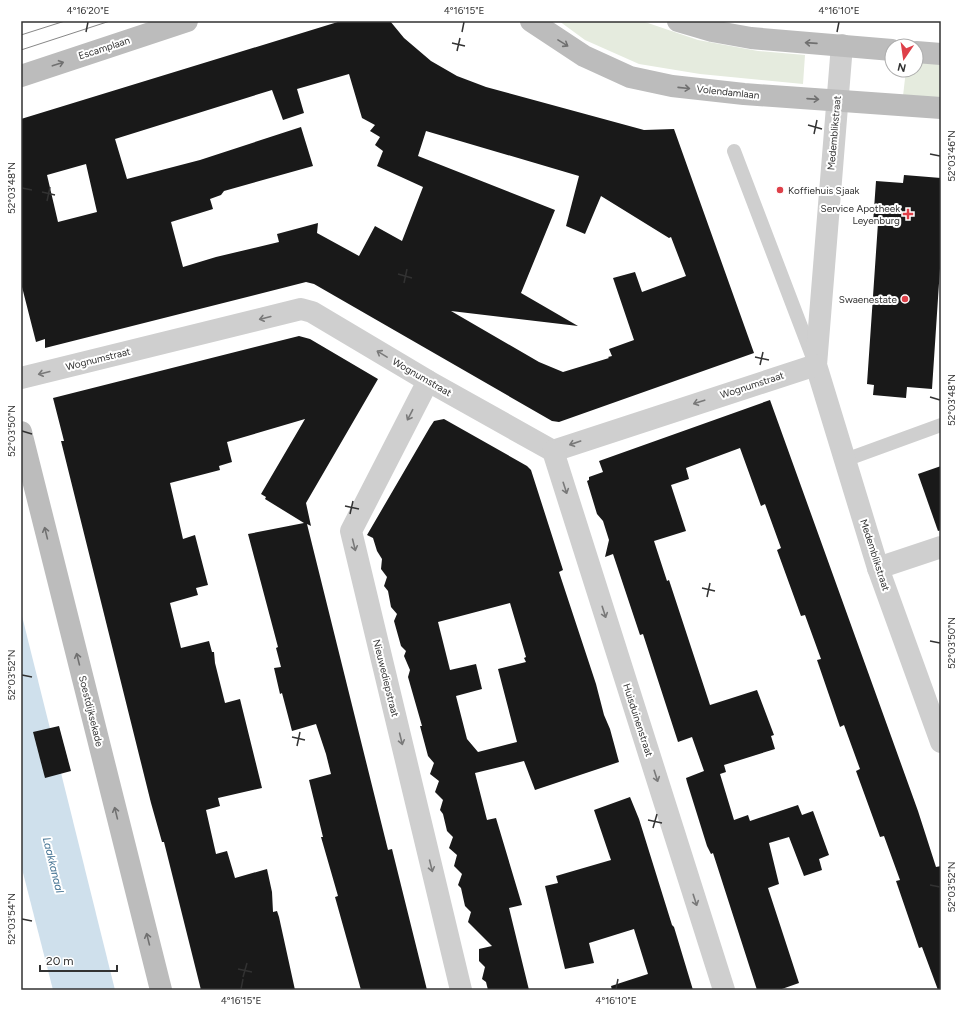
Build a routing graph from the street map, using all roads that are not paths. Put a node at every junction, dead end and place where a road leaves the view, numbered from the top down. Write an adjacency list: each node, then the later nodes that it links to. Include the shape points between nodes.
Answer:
1 (187, 21): 8 (street, Escamplaan, one-way to 1)
2 (531, 21): 9 (street, Volendamlaan, one-way to 9, via 584,56 630,77 672,86)
3 (678, 21): 4 (street, one-way to 3, via 751,38 712,31)
4 (842, 45): 5 (street); 9 (street, Medemblikstraat)
5 (884, 49)
6 (924, 53): 7 (street)
7 (941, 54)
8 (21, 76)
9 (837, 101): 10 (street, Volendamlaan); 12 (street, Medemblikstraat)
10 (941, 108)
11 (734, 151): 12 (lane, Medemblikstraat)
12 (816, 365): 17 (street, Wognumstraat, one-way to 17); 18 (street, Medemblikstraat)
13 (21, 378): 14 (street, Wognumstraat, one-way to 13, via 312,312 301,309)
14 (428, 381): 17 (street, Wognumstraat); 23 (street, Nieuwediepstraat, one-way to 23, via 351,531)
15 (941, 425): 18 (lane)
16 (21, 432): 22 (street, Soestdijksekade, one-way to 16)
17 (553, 451): 24 (street, Huisduinenstraat, one-way to 24)
18 (845, 460): 20 (street, Medemblikstraat)
19 (941, 547): 20 (street)
20 (878, 568): 21 (street, Medemblikstraat)
21 (941, 742)
22 (161, 990)
23 (461, 990)
24 (724, 990)

